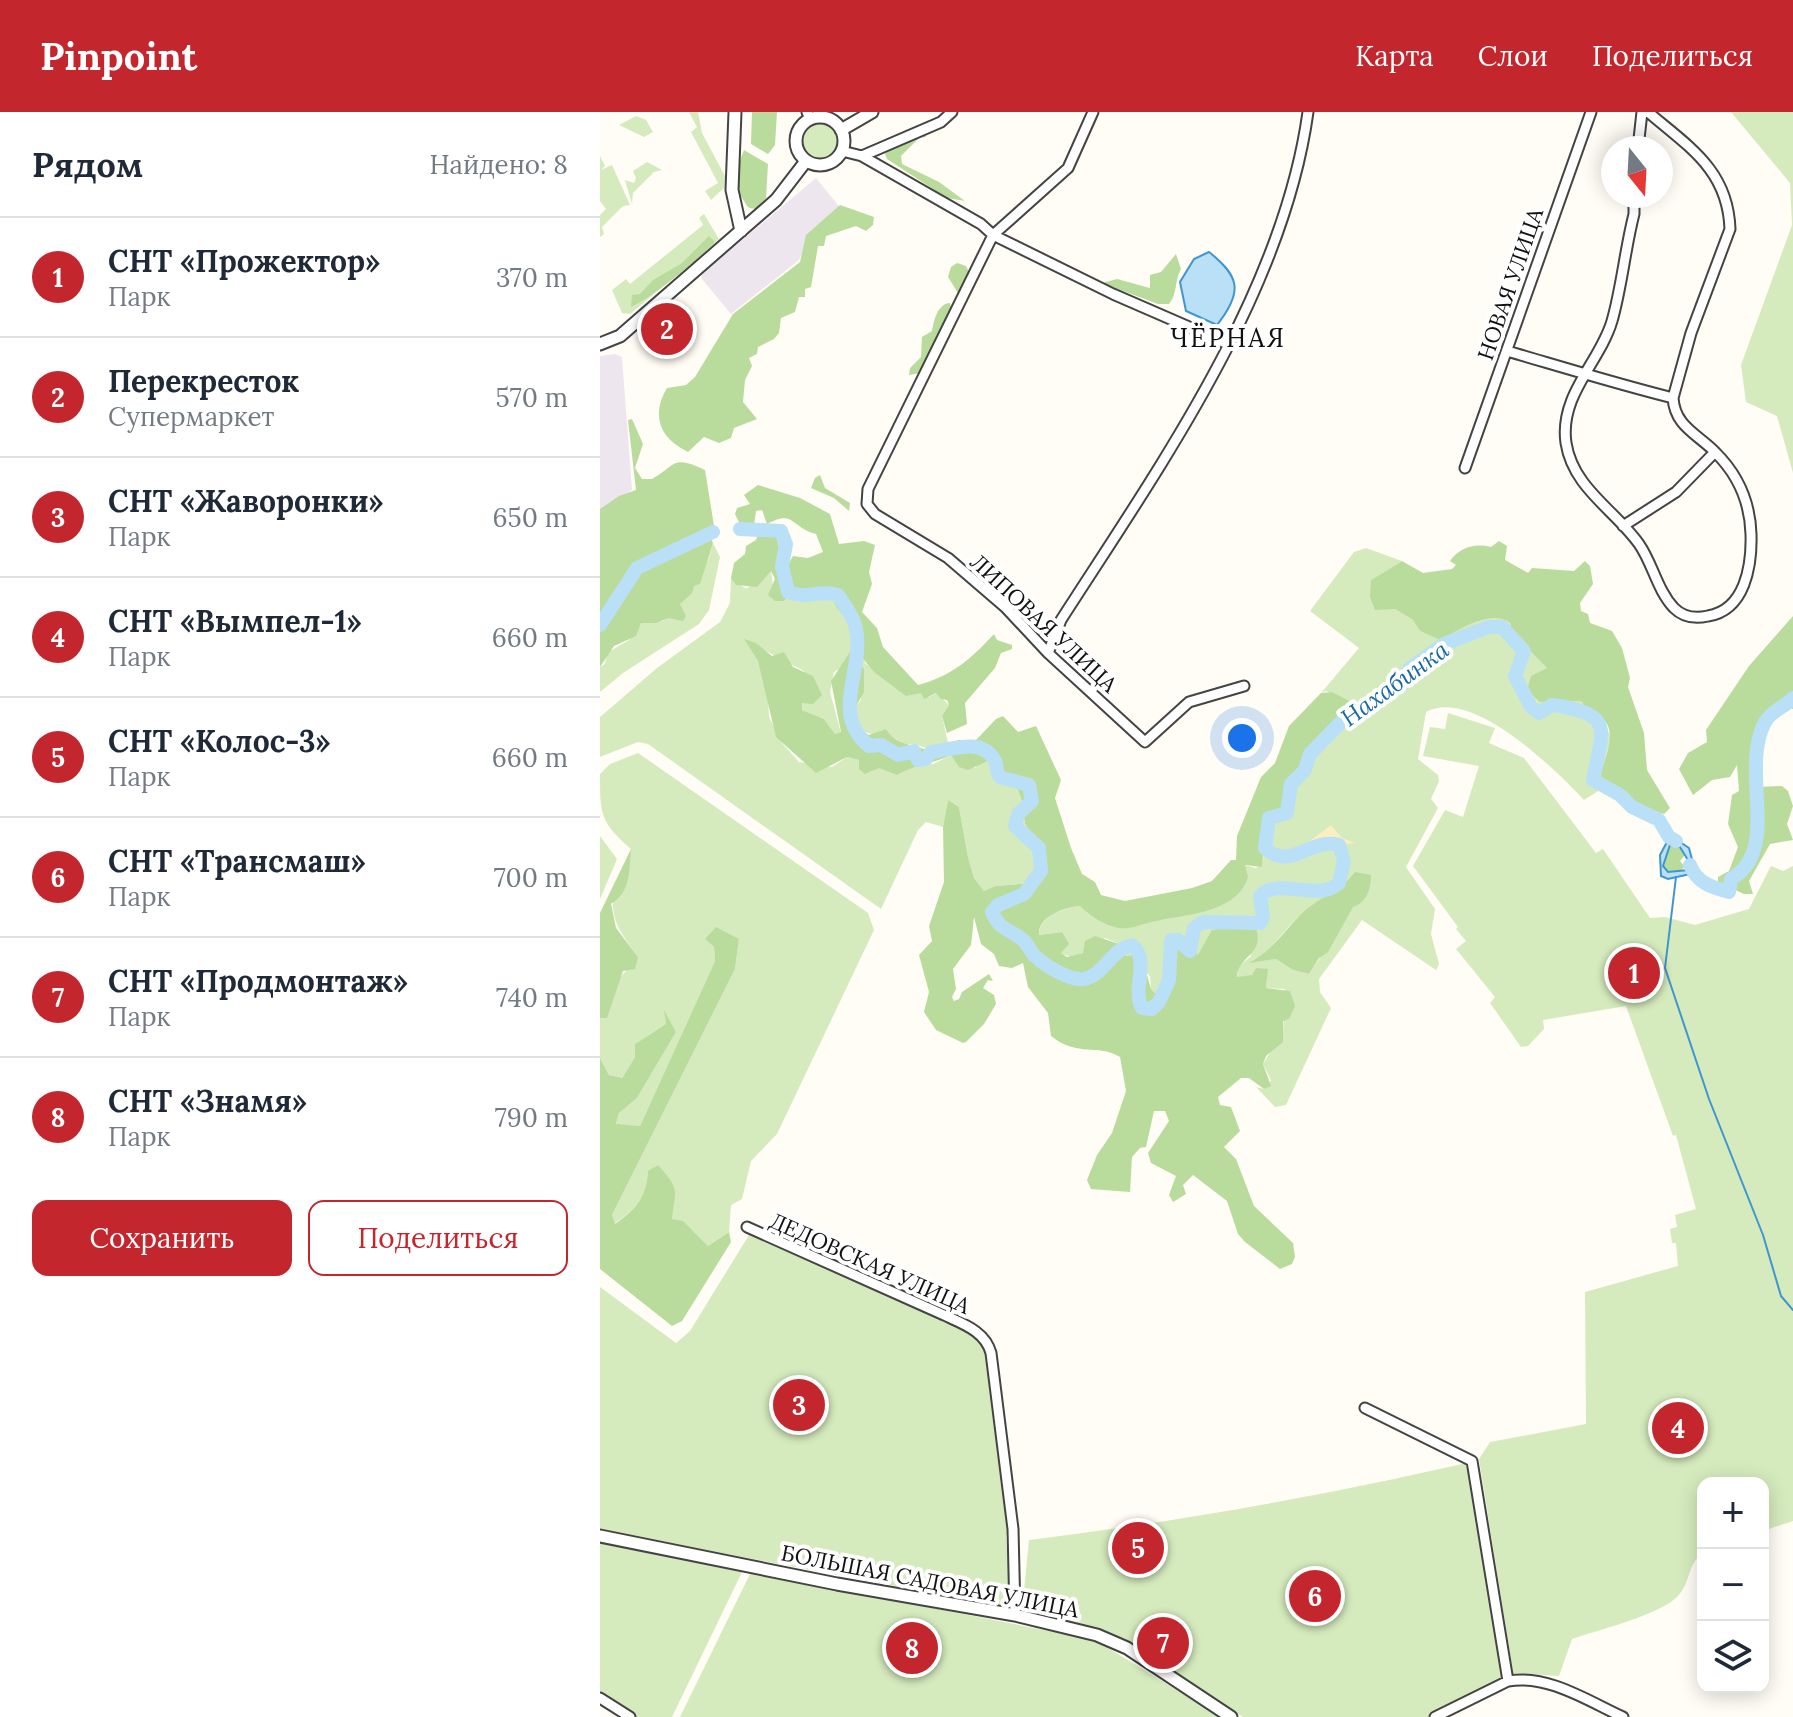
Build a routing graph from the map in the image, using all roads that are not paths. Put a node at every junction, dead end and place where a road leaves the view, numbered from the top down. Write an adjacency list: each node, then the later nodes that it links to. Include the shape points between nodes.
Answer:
1 (735, 112): 15 (street, via 731,176)
2 (872, 112): 9 (street)
3 (952, 112): 12 (street, via 941,122)
4 (1093, 112): 16 (street, via 1068,168)
5 (1308, 112): 18 (street, via 1283,208)
6 (1591, 112): 19 (street, НОВАЯ УЛИЦА)
7 (1645, 112): 10 (street); 21 (street, via 1708,166 1723,185 1729,213 1730,229)
8 (808, 116): 9 (street, via 824,118); 13 (street, via 797,135 797,149)
9 (841, 130): 11 (street)
10 (1640, 136)
11 (842, 151): 12 (street); 13 (street, via 826,165)
12 (862, 156): 16 (street)
13 (806, 161): 15 (street, via 776,200)
14 (1634, 208): 20 (street, via 1612,322)
15 (741, 231): 17 (street, via 620,336)
16 (993, 235): 18 (street); 25 (street, ЛИПОВАЯ УЛИЦА, via 868,489 867,504 948,558)
17 (600, 344)
18 (1228, 344): 25 (street, via 1197,408 1061,620)
19 (1507, 351): 20 (street); 23 (street, НОВАЯ УЛИЦА)
20 (1584, 373): 21 (street); 24 (street, via 1567,414 1566,445 1585,487)
21 (1673, 398): 22 (street, via 1679,420)
22 (1715, 452): 24 (street, via 1676,492); 24 (street, via 1742,489 1751,531 1745,583 1729,608 1700,618 1682,614)
23 (1465, 468)
24 (1623, 526)
25 (1048, 653): 26 (street, ЛИПОВАЯ УЛИЦА, via 1145,742 1189,702)
26 (1244, 686)
27 (747, 1227): 30 (street, ДЕДОВСКАЯ УЛИЦА, via 944,1315 986,1341 1013,1529)
28 (1365, 1408): 31 (street, via 1472,1461)
29 (600, 1536): 30 (street, БОЛЬШАЯ САДОВАЯ УЛИЦА)
30 (1015, 1615): 34 (street, БОЛЬШАЯ САДОВАЯ УЛИЦА, via 1127,1648)
31 (1508, 1681): 35 (street); 36 (street, via 1558,1687)
32 (600, 1698): 33 (street)
33 (630, 1717)
34 (1231, 1717)
35 (1435, 1717)
36 (1623, 1717)

